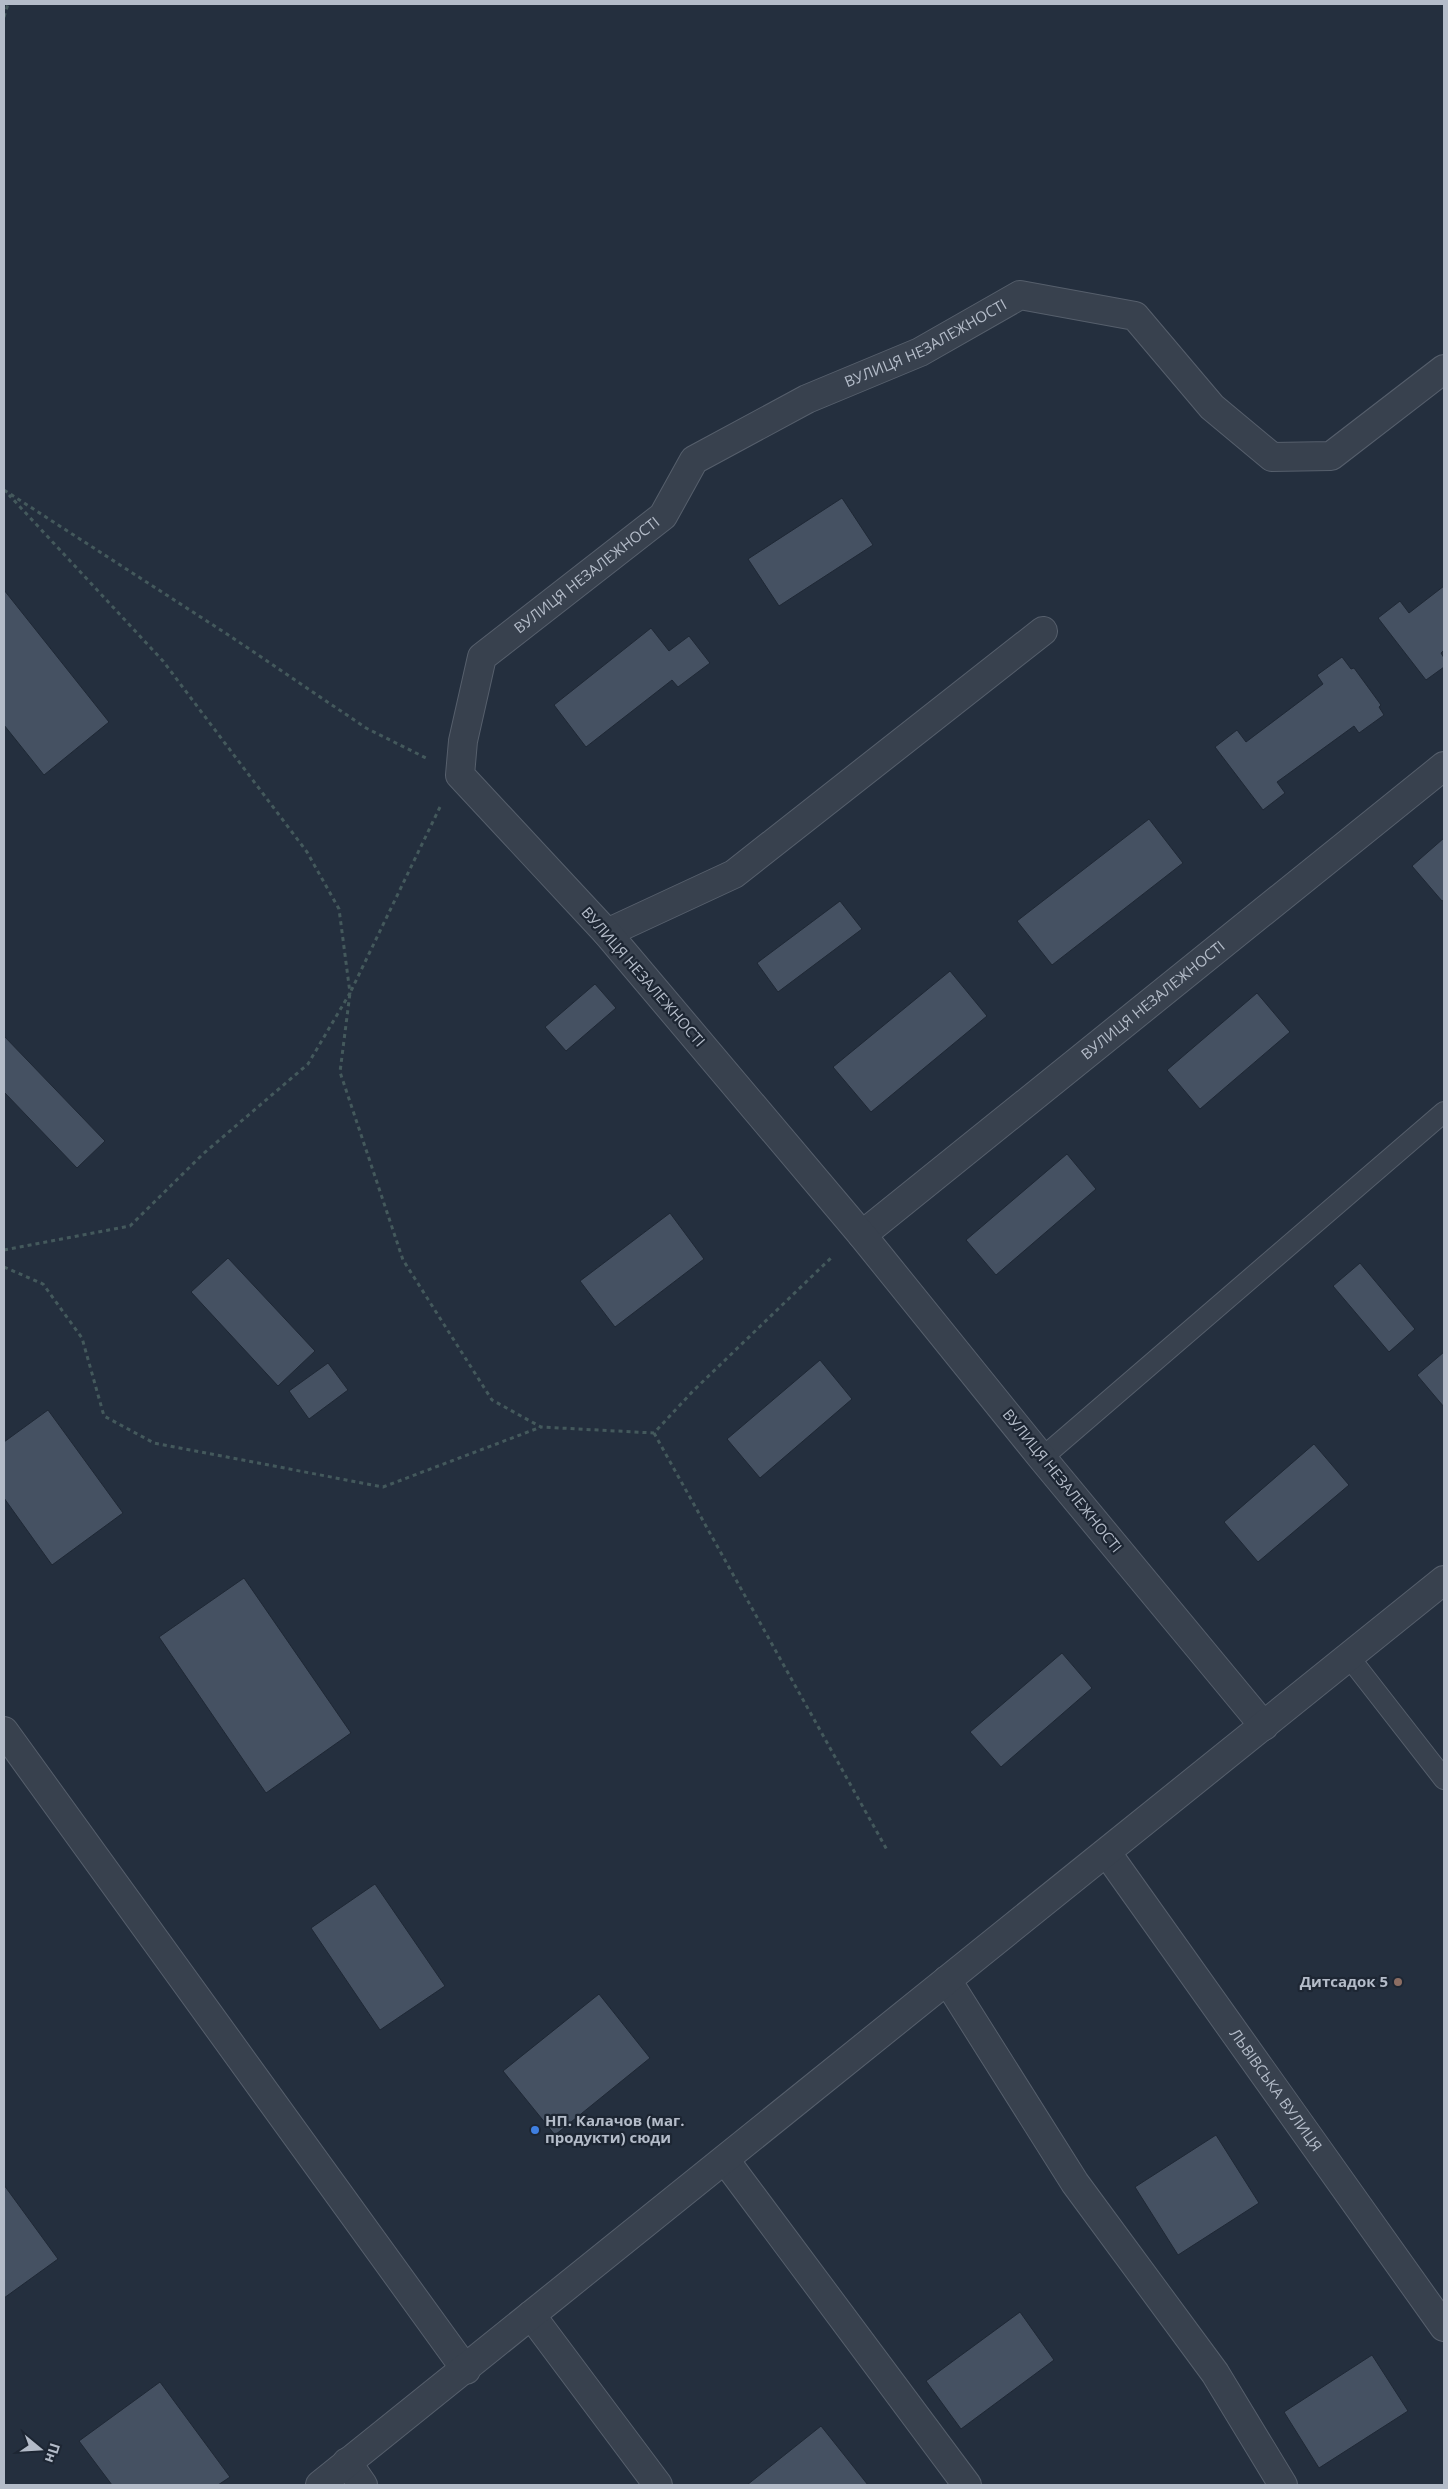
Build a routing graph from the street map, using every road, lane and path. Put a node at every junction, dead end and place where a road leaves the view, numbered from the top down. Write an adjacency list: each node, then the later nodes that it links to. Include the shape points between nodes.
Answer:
1 (8, 4): 2 (path)
2 (4, 17)
3 (1444, 369): 7 (street, ВУЛИЦЯ НЕЗАЛЕЖНОСТІ, via 1331,456 1272,457 1212,407 1135,316 1020,295 920,352 807,399 694,460 663,516 482,657 463,741)
4 (4, 489): 7 (path, via 366,728); 9 (path, via 163,661 307,852 340,909)
5 (1043, 631): 8 (street, via 734,874)
6 (1444, 766): 11 (street, ВУЛИЦЯ НЕЗАЛЕЖНОСТІ)
7 (460, 775): 8 (street, ВУЛИЦЯ НЕЗАЛЕЖНОСТІ); 9 (path, via 447,794)
8 (607, 932): 11 (street, ВУЛИЦЯ НЕЗАЛЕЖНОСТІ)
9 (350, 993): 12 (path, via 308,1064 203,1154 130,1226); 14 (path, via 340,1072 403,1260 492,1400)
10 (1444, 1112): 16 (lane)
11 (862, 1235): 15 (path, via 824,1263); 16 (street, ВУЛИЦЯ НЕЗАЛЕЖНОСТІ)
12 (4, 1250)
13 (4, 1267): 14 (path, via 43,1284 82,1338 104,1416 154,1443 383,1487)
14 (541, 1427): 15 (path)
15 (654, 1433): 22 (path)
16 (1042, 1458): 19 (street, ВУЛИЦЯ НЕЗАЛЕЖНОСТІ)
17 (1444, 1580): 18 (street)
18 (1349, 1657): 19 (street); 21 (lane)
19 (1264, 1726): 23 (street)
20 (4, 1731): 28 (street)
21 (1444, 1778)
22 (887, 1850)
23 (1106, 1853): 24 (street); 27 (street, ЛЬВІВСЬКА ВУЛИЦЯ)
24 (948, 1980): 25 (street); 34 (street, via 1075,2183 1215,2373)
25 (725, 2160): 26 (street); 33 (street)
26 (531, 2315): 28 (street); 32 (street)
27 (1444, 2327)
28 (466, 2370): 29 (street)
29 (347, 2462): 30 (street); 31 (street)
30 (320, 2485)
31 (363, 2485)
32 (658, 2485)
33 (967, 2485)
34 (1283, 2485)

